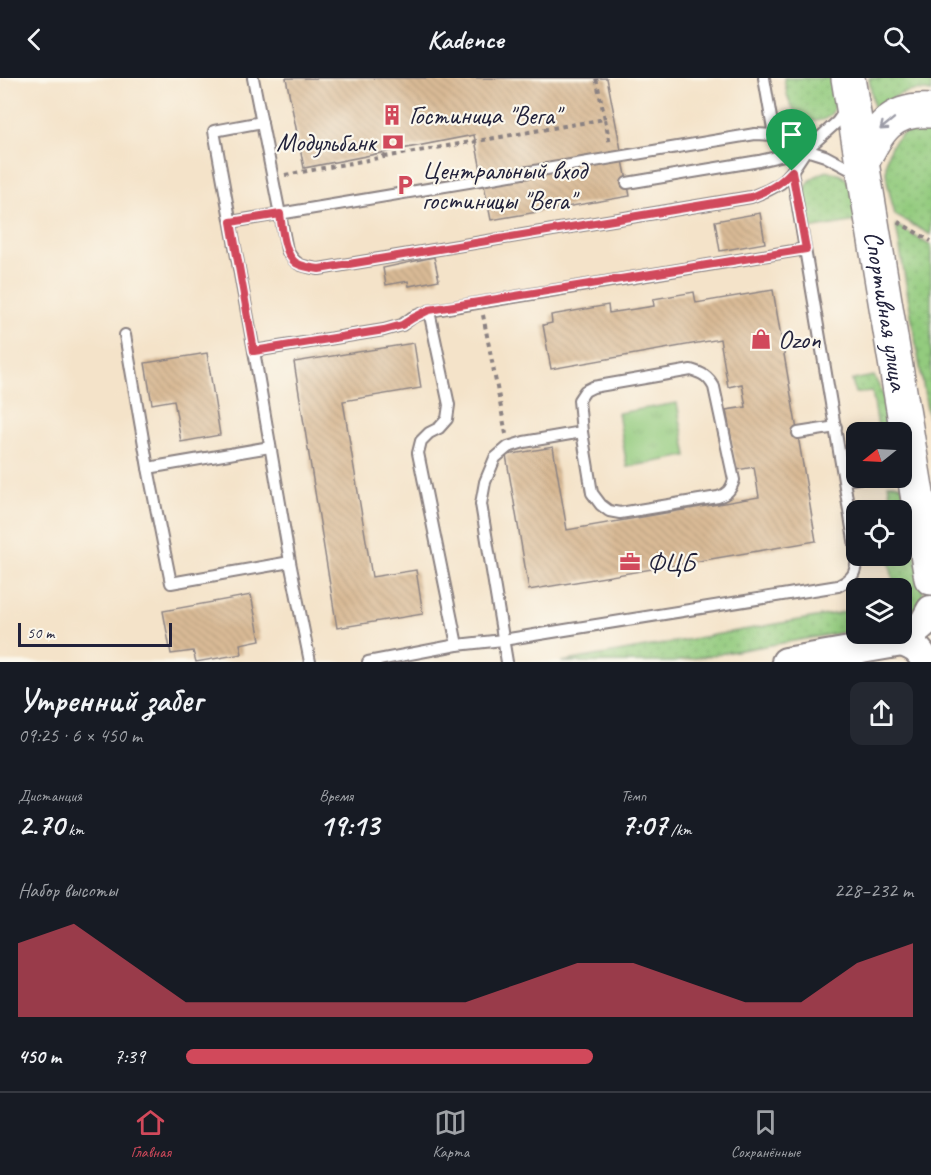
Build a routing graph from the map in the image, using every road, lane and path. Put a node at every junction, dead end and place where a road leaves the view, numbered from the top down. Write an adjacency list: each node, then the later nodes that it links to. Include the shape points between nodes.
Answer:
1 (253, 78): 6 (lane)
2 (596, 78): 9 (path, via 605,119)
3 (764, 78): 7 (lane)
4 (850, 89): 8 (lane, via 837,122); 11 (main road, Спортивная улица)
5 (931, 111): 11 (main road, one-way to 11, via 910,111 892,118 878,131)
6 (262, 122): 13 (lane); 15 (lane, via 214,131)
7 (774, 135): 8 (lane); 13 (lane, via 755,134)
8 (806, 150): 10 (lane); 11 (lane); 12 (lane)
9 (304, 171)
10 (792, 171): 13 (lane, via 781,183 751,197 319,269 294,262 287,250); 17 (lane)
11 (864, 171): 22 (main road, Спортивная улица)
12 (627, 183)
13 (280, 214): 15 (lane)
14 (896, 221): 16 (path)
15 (231, 222): 21 (lane)
16 (931, 241)
17 (806, 249): 18 (lane); 23 (lane)
18 (481, 302): 19 (lane); 27 (path)
19 (429, 310): 21 (lane, via 384,330); 40 (lane, via 449,405 447,419 421,441 418,453)
20 (125, 335): 28 (lane)
21 (254, 351): 26 (lane)
22 (901, 422)
23 (836, 427): 25 (lane); 29 (lane)
24 (582, 432): 24 (lane, via 579,400 593,387 691,370 702,373 714,387 734,480 725,495 620,513 609,511 592,493); 27 (lane)
25 (798, 433)
26 (270, 447): 28 (lane); 32 (lane)
27 (508, 447): 37 (lane, via 495,458 484,482 481,504)
28 (148, 468): 32 (lane, via 171,583)
29 (845, 480): 31 (lane)
30 (912, 488): 34 (main road, Спортивная улица)
31 (848, 500)
32 (290, 562): 41 (lane)
33 (856, 566): 37 (lane, via 849,580 838,586)
34 (931, 578)
35 (931, 610): 36 (main road)
36 (912, 633)
37 (503, 640): 40 (lane); 43 (lane)
38 (890, 644): 44 (main road)
39 (907, 644): 45 (main road, via 915,647)
40 (457, 645): 42 (lane)
41 (310, 662)
42 (368, 662)
43 (507, 662)
44 (786, 662)
45 (925, 662)

